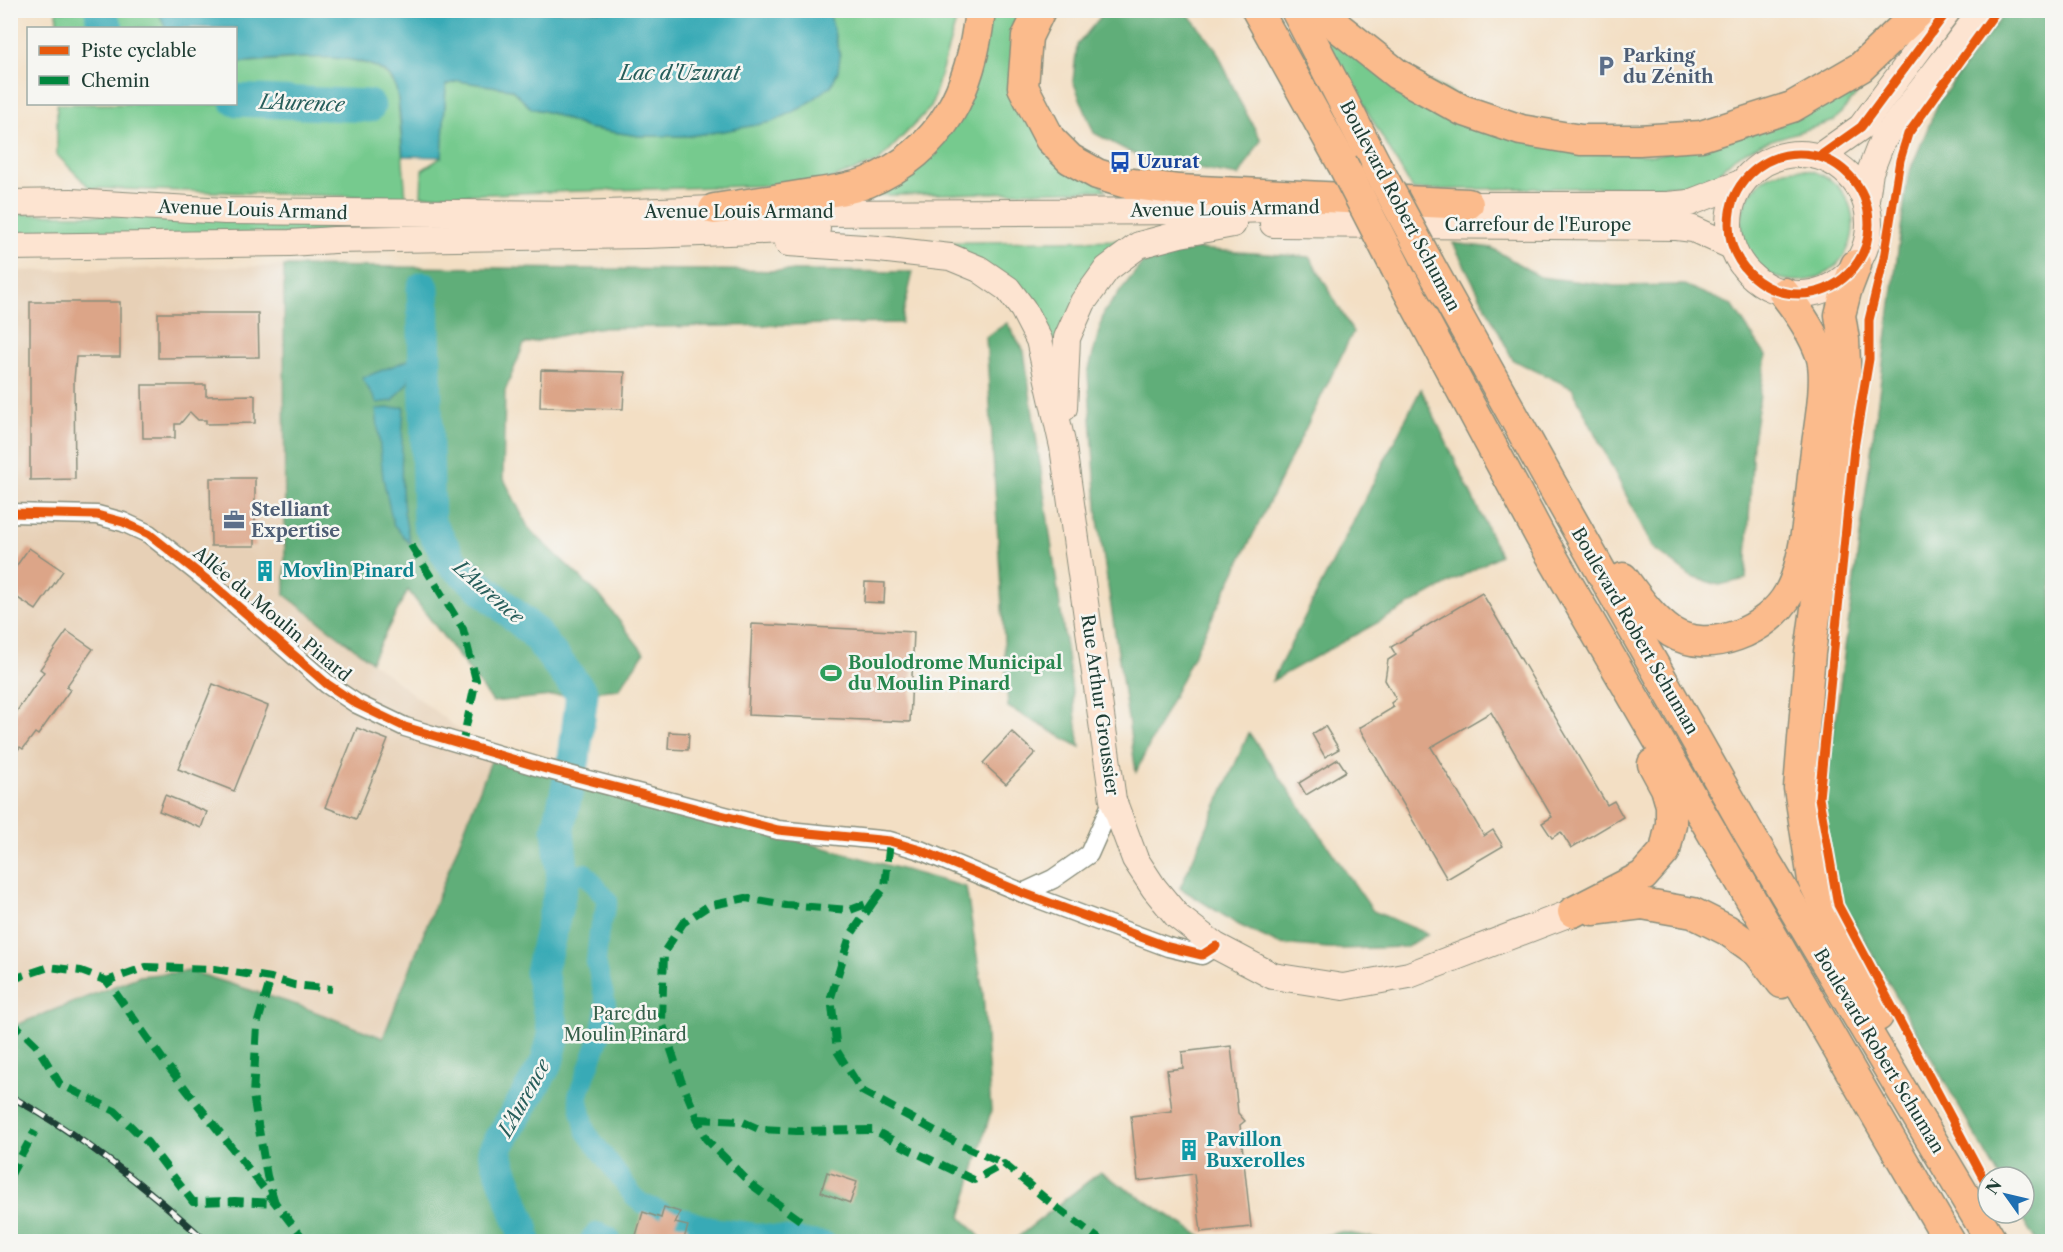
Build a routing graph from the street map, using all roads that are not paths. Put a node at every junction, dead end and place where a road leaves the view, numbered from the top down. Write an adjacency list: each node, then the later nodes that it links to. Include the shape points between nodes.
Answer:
1 (980, 10): 16 (main road, via 972,63 959,98 942,126 921,149 868,182 841,190)
2 (1040, 10): 15 (main road, via 1027,37 1023,87 1050,139 1070,159 1097,174 1126,183 1179,190)
3 (1241, 10): 10 (main road)
4 (1257, 10): 10 (main road, Boulevard Robert Schuman)
5 (1296, 10): 24 (main road, Boulevard Robert Schuman, bridge, via 1429,264)
6 (1323, 10): 7 (main road, via 1339,28 1397,74 1462,110 1521,130 1581,140 1639,140 1701,136 1792,107 1861,67)
7 (1921, 10)
8 (1948, 10): 11 (main road, via 1861,127)
9 (1983, 10): 13 (main road, via 1882,141 1870,172)
10 (1335, 152): 26 (main road, Boulevard Robert Schuman, bridge)
11 (1820, 156): 12 (main road, Carrefour de l'Europe, via 1776,156 1756,167); 13 (main road, Carrefour de l'Europe, via 1840,166)
12 (1741, 183): 15 (main road, Carrefour de l'Europe, via 1689,203 1667,205); 19 (main road, Carrefour de l'Europe, via 1729,213)
13 (1866, 200): 21 (main road, Carrefour de l'Europe, via 1869,234)
14 (10, 203): 16 (main road, Avenue Louis Armand, via 358,213 579,214)
15 (1468, 204): 16 (main road, Avenue Louis Armand, via 1202,211 811,213)
16 (714, 209)
17 (1233, 224): 18 (main road, Avenue Louis Armand, via 981,230 859,227); 19 (main road, Carrefour de l'Europe, via 1658,226 1693,229); 23 (main road, via 1139,245 1107,269 1083,302 1067,338)
18 (645, 234): 20 (main road, Avenue Louis Armand); 23 (main road, via 879,249 950,257 979,269 1008,289 1039,340)
19 (1731, 246): 22 (main road, Carrefour de l'Europe, via 1751,276)
20 (10, 247)
21 (1856, 265): 22 (main road, Carrefour de l'Europe, via 1842,280 1824,290); 32 (main road, via 1840,315 1845,401 1810,652 1799,788 1814,880)
22 (1784, 293): 24 (main road, via 1807,325 1822,357 1824,392 1801,561 1789,593 1770,618 1736,637 1701,642 1673,633 1651,616)
23 (1063, 447): 27 (main road, Rue Arthur Groussier)
24 (1552, 485): 32 (main road, Boulevard Robert Schuman, via 1750,835)
25 (10, 513): 28 (street, Allée du Moulin Pinard, via 97,515 149,534 327,684 357,705 405,727 778,830 890,841)
26 (1540, 536): 29 (main road, via 1601,676 1666,788 1671,805 1665,851 1643,876); 31 (main road, Boulevard Robert Schuman)
27 (1113, 800): 28 (street, via 1089,854 1053,879); 30 (main road, Rue Arthur Groussier, via 1136,858 1154,888 1177,916)
28 (1023, 893): 30 (street, Allée du Moulin Pinard, via 1168,947 1202,955)
29 (1573, 912): 30 (main road, Rue Arthur Groussier, via 1409,975 1343,987 1273,976); 31 (main road, via 1642,904 1694,913 1727,930 1758,952)
30 (1216, 946)
31 (1861, 1089): 33 (main road, Boulevard Robert Schuman)
32 (1955, 1179): 34 (main road, Boulevard Robert Schuman)
33 (1950, 1242)
34 (1992, 1242)

